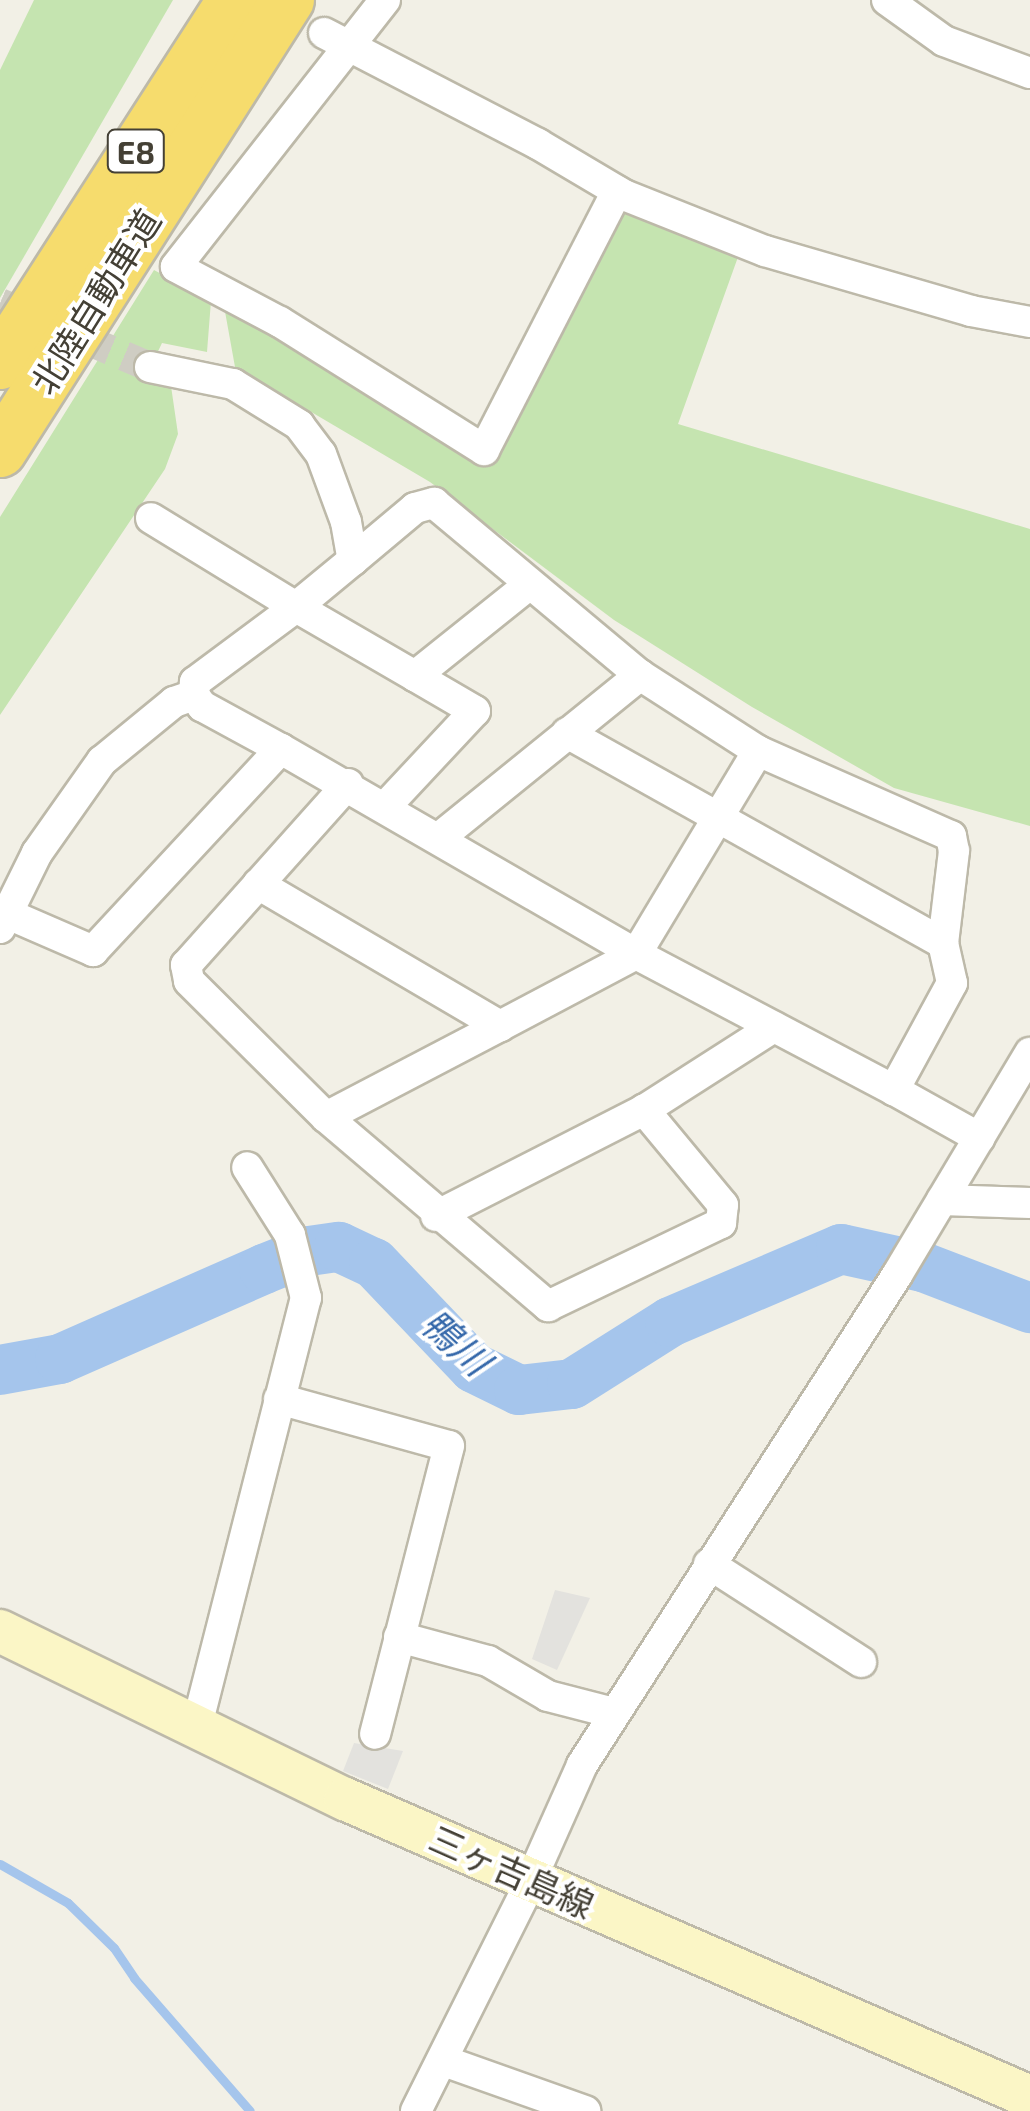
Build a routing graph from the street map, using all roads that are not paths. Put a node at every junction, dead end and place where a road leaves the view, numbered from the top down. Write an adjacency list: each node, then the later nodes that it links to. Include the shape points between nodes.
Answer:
1 (206, 0): 9 (highway)
2 (234, 0): 9 (highway, 北陸自動車道 / E8)
3 (384, 0): 6 (street)
4 (886, 0): 7 (street, via 944,41)
5 (304, 11): 6 (street); 13 (highway, 北陸自動車道 / E8, via 174,177)
6 (352, 46): 8 (street); 8 (street, via 176,267 280,322 484,450)
7 (1030, 73)
8 (617, 191): 10 (street, via 765,251)
9 (38, 302): 11 (highway, 北陸自動車道 / E8)
10 (1030, 322)
11 (0, 363)
12 (150, 367): 15 (street, via 233,384 299,425 321,454)
13 (0, 451)
14 (151, 518): 17 (street)
15 (354, 560): 16 (street, via 416,508 434,503); 17 (street)
16 (530, 584): 18 (street); 19 (street)
17 (296, 607): 19 (street); 20 (street, via 195,682)
18 (640, 675): 21 (street); 23 (street)
19 (415, 676): 25 (street, via 475,711)
20 (194, 695): 22 (street, via 202,706); 29 (street, via 174,702 102,760 36,853)
21 (567, 733): 26 (street); 27 (street)
22 (281, 749): 24 (street); 29 (street, via 93,951)
23 (758, 750): 26 (street); 30 (street, via 951,836)
24 (348, 784): 25 (street); 28 (street)
25 (386, 806): 27 (street)
26 (721, 816): 30 (street); 31 (street)
27 (439, 838): 31 (street)
28 (258, 884): 32 (street); 37 (street, via 186,965 188,981)
29 (4, 921)
30 (943, 942): 35 (street, via 952,983)
31 (636, 954): 32 (street); 33 (street)
32 (500, 1026): 37 (street)
33 (774, 1027): 35 (street); 36 (street)
34 (1030, 1053): 38 (street)
35 (894, 1090): 38 (street)
36 (644, 1110): 42 (street); 42 (street, via 723,1205 721,1222 548,1306)
37 (326, 1117): 42 (street)
38 (980, 1138): 40 (street)
39 (247, 1167): 43 (street, via 290,1236 303,1274 306,1298)
40 (942, 1200): 41 (street); 44 (street)
41 (1030, 1203)
42 (436, 1216)
43 (279, 1400): 46 (street, via 449,1446); 49 (street)
44 (709, 1564): 47 (street); 48 (street)
45 (0, 1631): 49 (main road, 三ヶ吉島線)
46 (399, 1636): 48 (street, via 488,1661 548,1696); 50 (street)
47 (861, 1662)
48 (614, 1712): 51 (street, via 582,1765)
49 (197, 1724): 51 (main road, 三ヶ吉島線)
50 (375, 1734)
51 (532, 1880): 52 (street); 53 (main road, 三ヶ吉島線)
52 (444, 2061): 54 (street); 55 (street)
53 (1030, 2096)
54 (416, 2111)
55 (585, 2111)

